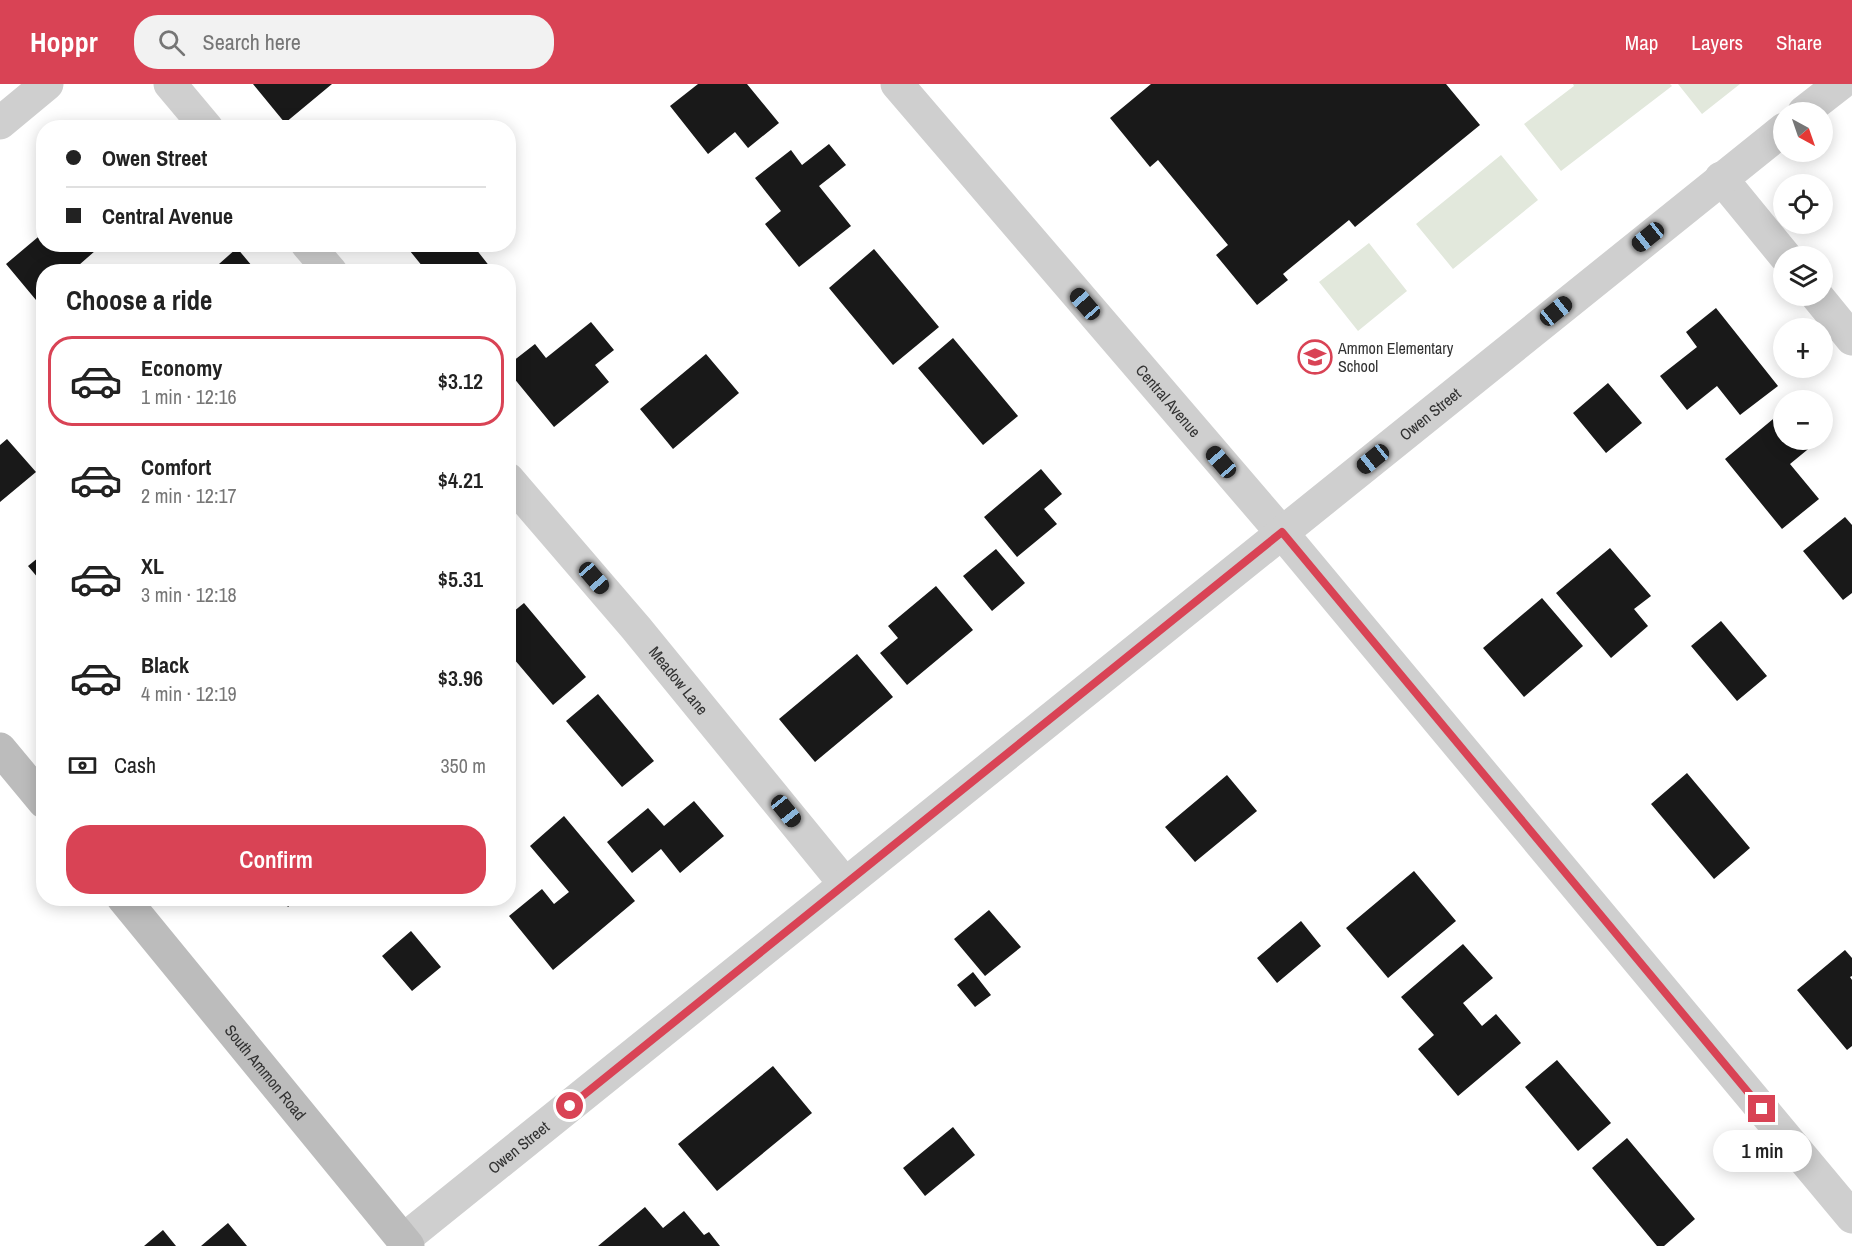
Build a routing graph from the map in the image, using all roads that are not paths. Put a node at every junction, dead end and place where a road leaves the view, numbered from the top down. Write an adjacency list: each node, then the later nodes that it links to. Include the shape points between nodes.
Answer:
1 (47, 84): 7 (street)
2 (170, 84): 6 (street)
3 (897, 84): 16 (street, Central Avenue)
4 (1840, 84): 5 (street)
5 (1817, 102)
6 (200, 120)
7 (0, 123)
8 (1773, 138): 9 (street, Owen Street)
9 (1721, 178): 10 (street); 16 (street, Owen Street)
10 (1777, 246)
11 (314, 252): 12 (street)
12 (324, 264)
13 (1825, 306): 14 (street)
14 (1852, 339)
15 (516, 488): 19 (street, Meadow Lane)
16 (1282, 532): 19 (street, Owen Street); 21 (street, Central Avenue)
17 (0, 749): 18 (main road)
18 (36, 792)
19 (845, 884): 22 (street, Owen Street)
20 (130, 906): 22 (main road, South Ammon Road)
21 (1852, 1217)
22 (406, 1243)

